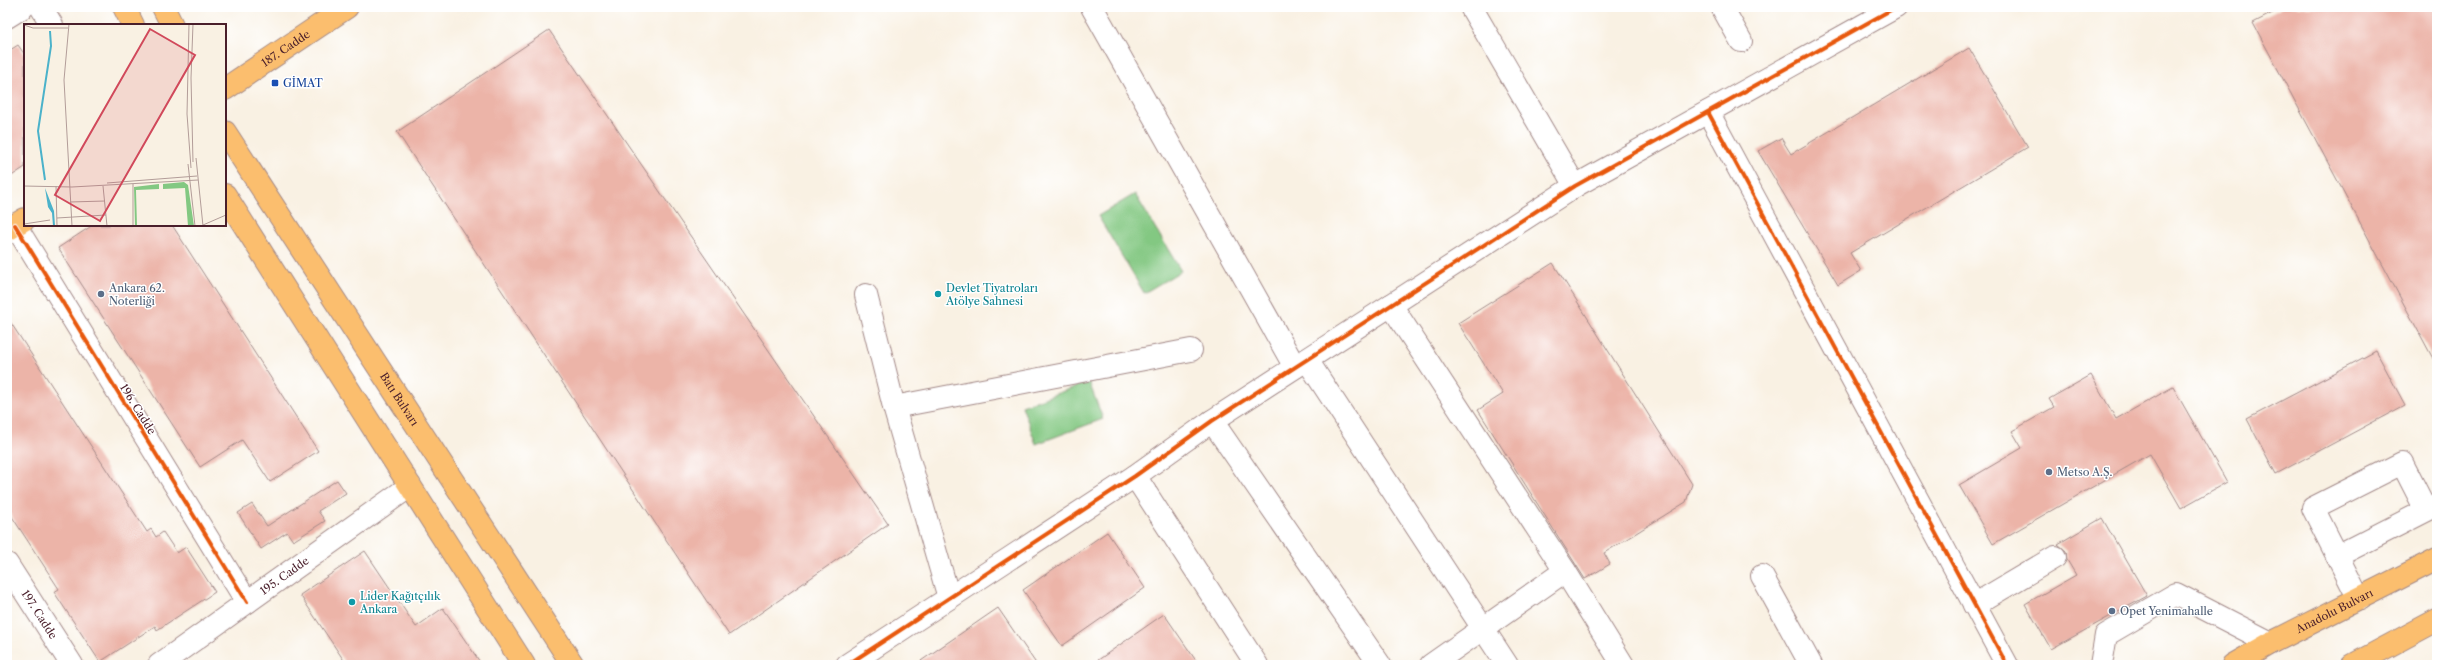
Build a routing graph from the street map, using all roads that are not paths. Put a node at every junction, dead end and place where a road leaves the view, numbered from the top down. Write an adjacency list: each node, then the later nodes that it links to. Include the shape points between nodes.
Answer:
1 (23, 7): 10 (street)
2 (41, 7): 11 (street)
3 (124, 7): 12 (main road)
4 (163, 7): 13 (main road)
5 (347, 7): 15 (main road, 187. Cadde)
6 (1092, 7): 24 (street)
7 (1471, 7): 18 (street)
8 (1722, 7): 14 (street)
9 (1896, 7): 16 (street)
10 (7, 16)
11 (51, 24)
12 (132, 24)
13 (172, 24)
14 (1741, 41)
15 (226, 88)
16 (1708, 112): 18 (street); 39 (street)
17 (226, 134): 46 (main road, Batı Bulvarı)
18 (1575, 186): 22 (street)
19 (226, 197): 28 (main road)
20 (16, 225): 38 (street, 196. Cadde)
21 (866, 295): 25 (street)
22 (1391, 305): 24 (street); 34 (street)
23 (1191, 350): 25 (street)
24 (1301, 364): 26 (street); 41 (street)
25 (894, 406): 36 (street)
26 (1212, 421): 27 (street); 49 (street)
27 (1134, 476): 36 (street); 48 (street)
28 (410, 486): 38 (street, 195. Cadde); 45 (main road)
29 (2432, 507): 30 (street); 30 (street, via 2402,463 2313,508)
30 (2337, 556): 37 (street)
31 (2055, 557): 39 (street)
32 (2437, 559): 37 (main road, Anadolu Bulvarı)
33 (7, 564): 43 (street, 197. Cadde)
34 (1565, 571): 41 (street); 52 (street)
35 (1762, 576): 53 (street)
36 (949, 598): 47 (street)
37 (2359, 599): 42 (main road, Anadolu Bulvarı)
38 (247, 602): 44 (street, 195. Cadde)
39 (1974, 605): 54 (street)
40 (2437, 620): 57 (main road)
41 (1485, 627): 50 (street); 51 (street)
42 (2272, 643): 55 (street, via 2176,594 2106,635); 56 (main road, Anadolu Bulvarı)
43 (72, 665)
44 (158, 665)
45 (524, 665)
46 (573, 665)
47 (847, 665)
48 (1257, 665)
49 (1380, 665)
50 (1431, 665)
51 (1507, 665)
52 (1623, 665)
53 (1811, 665)
54 (2006, 665)
55 (2101, 665)
56 (2233, 665)
57 (2353, 665)

